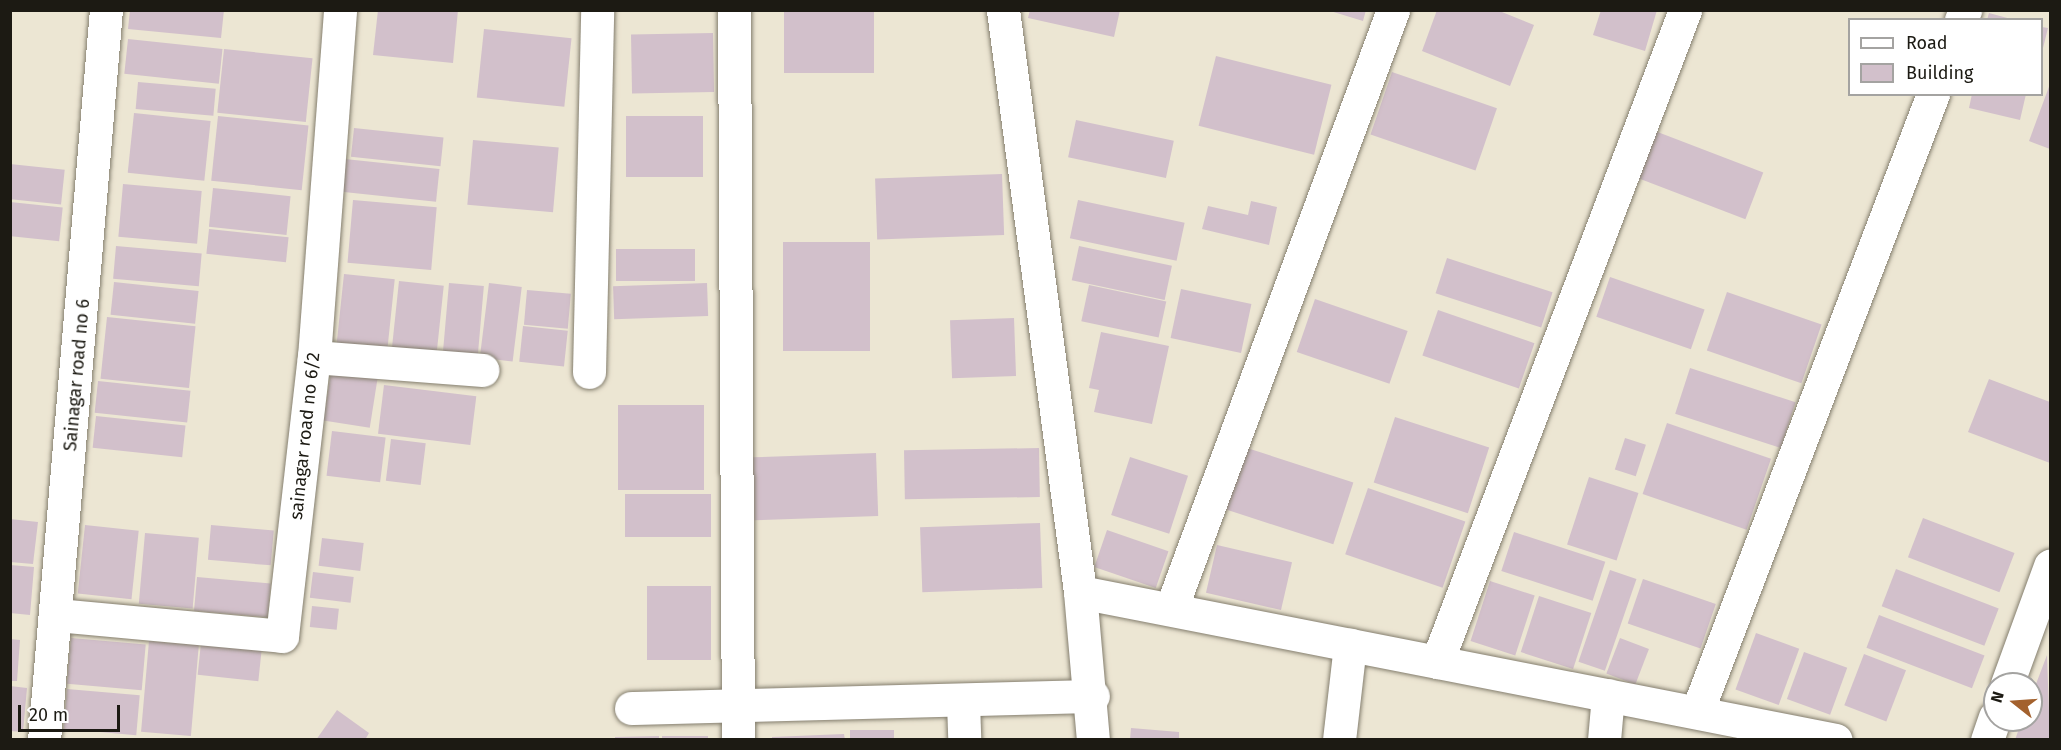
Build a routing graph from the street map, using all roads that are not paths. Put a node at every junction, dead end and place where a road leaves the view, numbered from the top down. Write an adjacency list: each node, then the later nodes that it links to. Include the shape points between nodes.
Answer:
1 (106, 10): 15 (street, Sainagar road no 6)
2 (340, 10): 9 (street, sainagar road no 6/2)
3 (597, 10): 11 (street)
4 (734, 10): 22 (street)
5 (1003, 10): 13 (street)
6 (1393, 10): 14 (street)
7 (1685, 10): 17 (street)
8 (1932, 96): 24 (street)
9 (314, 357): 10 (street); 15 (street, sainagar road no 6/2, via 282,636)
10 (483, 370)
11 (589, 372)
12 (2050, 566): 18 (street)
13 (1080, 592): 14 (street); 20 (street)
14 (1171, 609): 16 (street)
15 (57, 615): 25 (street, Sainagar road no 6)
16 (1350, 645): 17 (street); 29 (street)
17 (1437, 662): 19 (street)
18 (2011, 672)
19 (1608, 695): 24 (street); 30 (street)
20 (1093, 696): 21 (street); 28 (street)
21 (963, 702): 22 (street); 27 (street)
22 (738, 705): 23 (street); 26 (street)
23 (631, 708)
24 (1697, 712): 31 (street)
25 (44, 740)
26 (738, 740)
27 (964, 740)
28 (1093, 740)
29 (1339, 740)
30 (1604, 740)
31 (1836, 740)

